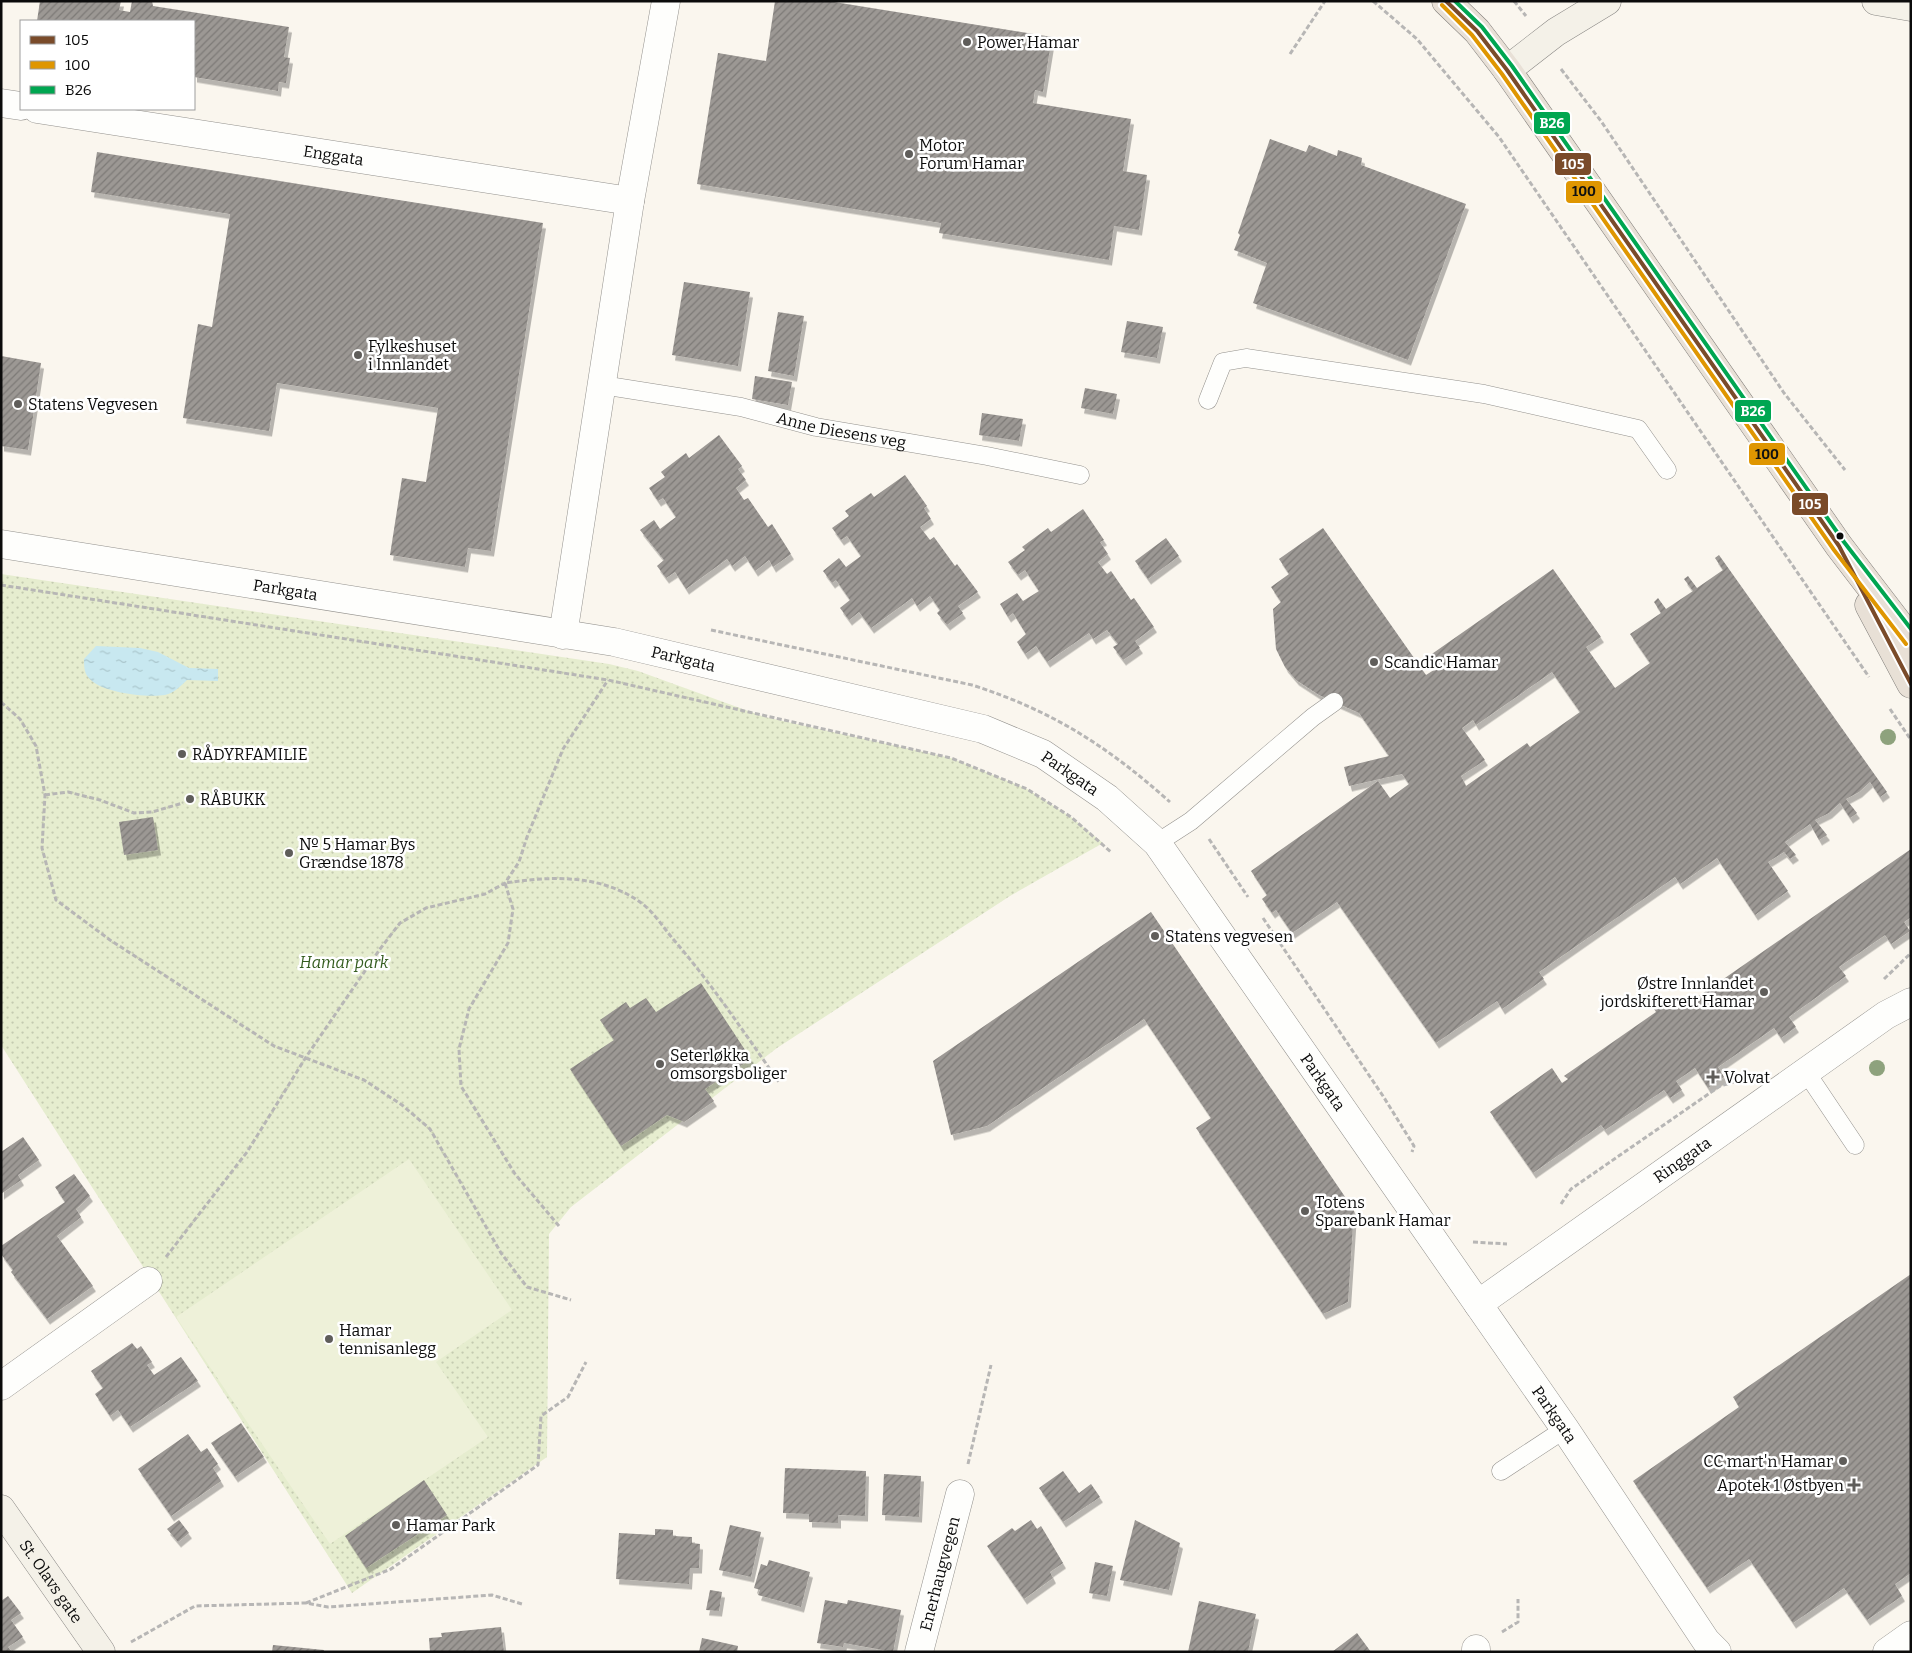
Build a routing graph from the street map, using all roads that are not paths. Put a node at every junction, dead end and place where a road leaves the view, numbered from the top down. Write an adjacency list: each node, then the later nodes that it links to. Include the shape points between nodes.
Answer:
1 (666, 1): 10 (street)
2 (1446, 1): 6 (highway, via 1476,31)
3 (1607, 1): 6 (main road, via 1556,32)
4 (1876, 1): 5 (main road)
5 (1911, 7)
6 (1507, 70): 16 (highway)
7 (1, 103): 8 (street)
8 (20, 106)
9 (44, 110): 10 (street, Enggata)
10 (630, 200): 11 (street)
11 (602, 385): 14 (lane, Anne Diesens veg, via 741,406 816,427); 17 (street)
12 (1208, 400): 13 (lane, via 1223,362 1246,358 1484,394 1638,429)
13 (1667, 470)
14 (1080, 475)
15 (1, 544): 17 (street, Parkgata)
16 (1839, 546): 18 (highway); 19 (highway)
17 (563, 635): 21 (street, Parkgata, via 614,642 984,729 1043,754 1108,798)
18 (1911, 640)
19 (1911, 684)
20 (1334, 702): 21 (lane, via 1191,821)
21 (1157, 843): 28 (street, Parkgata)
22 (1911, 989): 24 (street, Ringgata)
23 (1911, 1002): 24 (street, Ringgata)
24 (1886, 1015): 25 (street, Ringgata)
25 (1806, 1072): 26 (lane); 28 (street, Ringgata)
26 (1855, 1145)
27 (148, 1281): 29 (street)
28 (1478, 1304): 30 (street, Parkgata)
29 (1, 1386)
30 (1565, 1429): 31 (lane); 37 (street, Parkgata, via 1706,1641)
31 (1502, 1471)
32 (960, 1494): 36 (street, Enerhaugvegen)
33 (1, 1509): 35 (main road, St. Olavs gate)
34 (1911, 1635): 38 (street)
35 (101, 1652)
36 (919, 1652)
37 (1717, 1652)
38 (1887, 1652)

